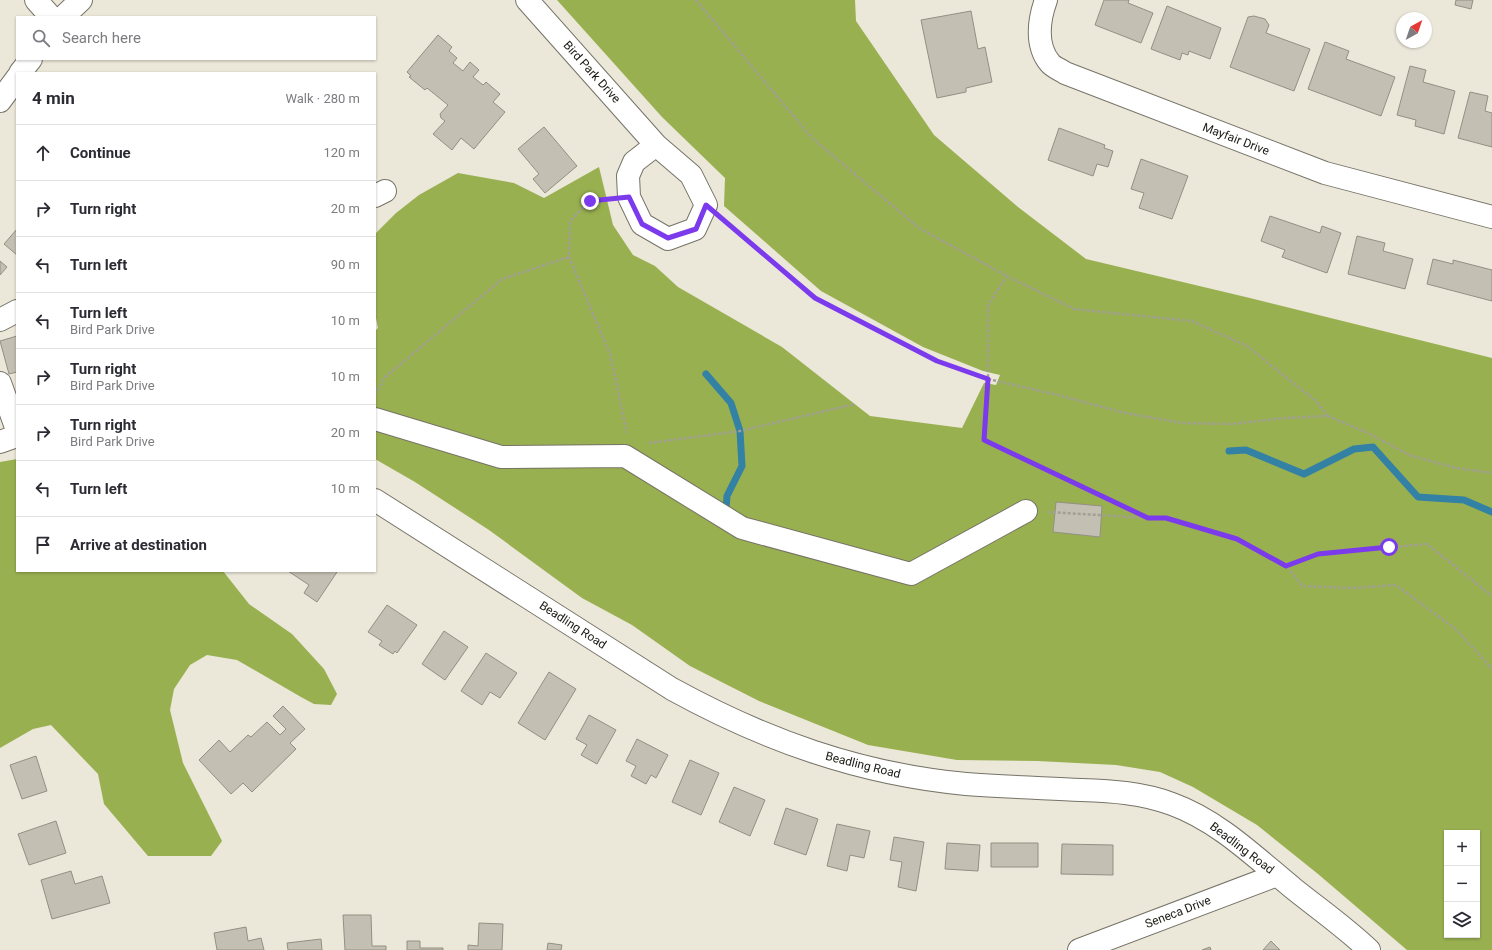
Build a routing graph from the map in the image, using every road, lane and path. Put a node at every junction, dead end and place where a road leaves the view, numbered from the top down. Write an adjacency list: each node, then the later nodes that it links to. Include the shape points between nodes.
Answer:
1 (36, 0): 6 (street)
2 (81, 0): 7 (street)
3 (527, 0): 12 (street, Bird Park Drive)
4 (696, 0): 17 (path, via 813,139 919,228)
5 (1046, 0): 15 (street, Mayfair Drive, via 1039,26 1042,46 1050,63 1065,73 1326,173)
6 (50, 16)
7 (64, 16)
8 (30, 60): 9 (street)
9 (21, 72)
10 (16, 79): 11 (street)
11 (0, 101)
12 (656, 145): 13 (street, via 634,162 628,176); 14 (street, Bird Park Drive, via 691,176)
13 (629, 197): 14 (street, via 642,224 668,238 696,229); 16 (path, via 590,201 570,222)
14 (706, 205): 20 (path, via 815,298 937,361)
15 (1492, 217)
16 (569, 257): 22 (path, via 502,279 385,376); 29 (path, via 610,354)
17 (1007, 276): 20 (path, via 988,305); 24 (path, via 1074,309 1192,321 1247,346 1316,401)
18 (16, 312): 19 (street)
19 (0, 320)
20 (988, 379): 24 (path, via 1058,394 1125,413 1182,423 1231,424); 33 (path, via 984,440)
21 (0, 383): 26 (street)
22 (376, 393)
23 (855, 404): 29 (path, via 740,431)
24 (1328, 416): 30 (path, via 1408,454 1456,468)
25 (376, 419): 29 (street, via 501,457)
26 (16, 427)
27 (16, 436): 28 (street)
28 (0, 442)
29 (627, 451): 32 (street, via 742,528 912,574)
30 (1492, 473)
31 (376, 501): 37 (street, Beadling Road, via 672,689 717,714 764,735 860,766 910,776 966,784 1112,791 1145,796 1172,804 1200,818 1228,835)
32 (1026, 511): 33 (path)
33 (1148, 518): 34 (path, via 1166,518 1237,539)
34 (1286, 566): 35 (path, via 1318,554 1427,544); 36 (path, via 1302,586 1353,588 1396,585 1457,630)
35 (1492, 596)
36 (1492, 669)
37 (1277, 875): 38 (street, Seneca Drive); 39 (street, Beadling Road)
38 (1079, 950)
39 (1369, 950)

